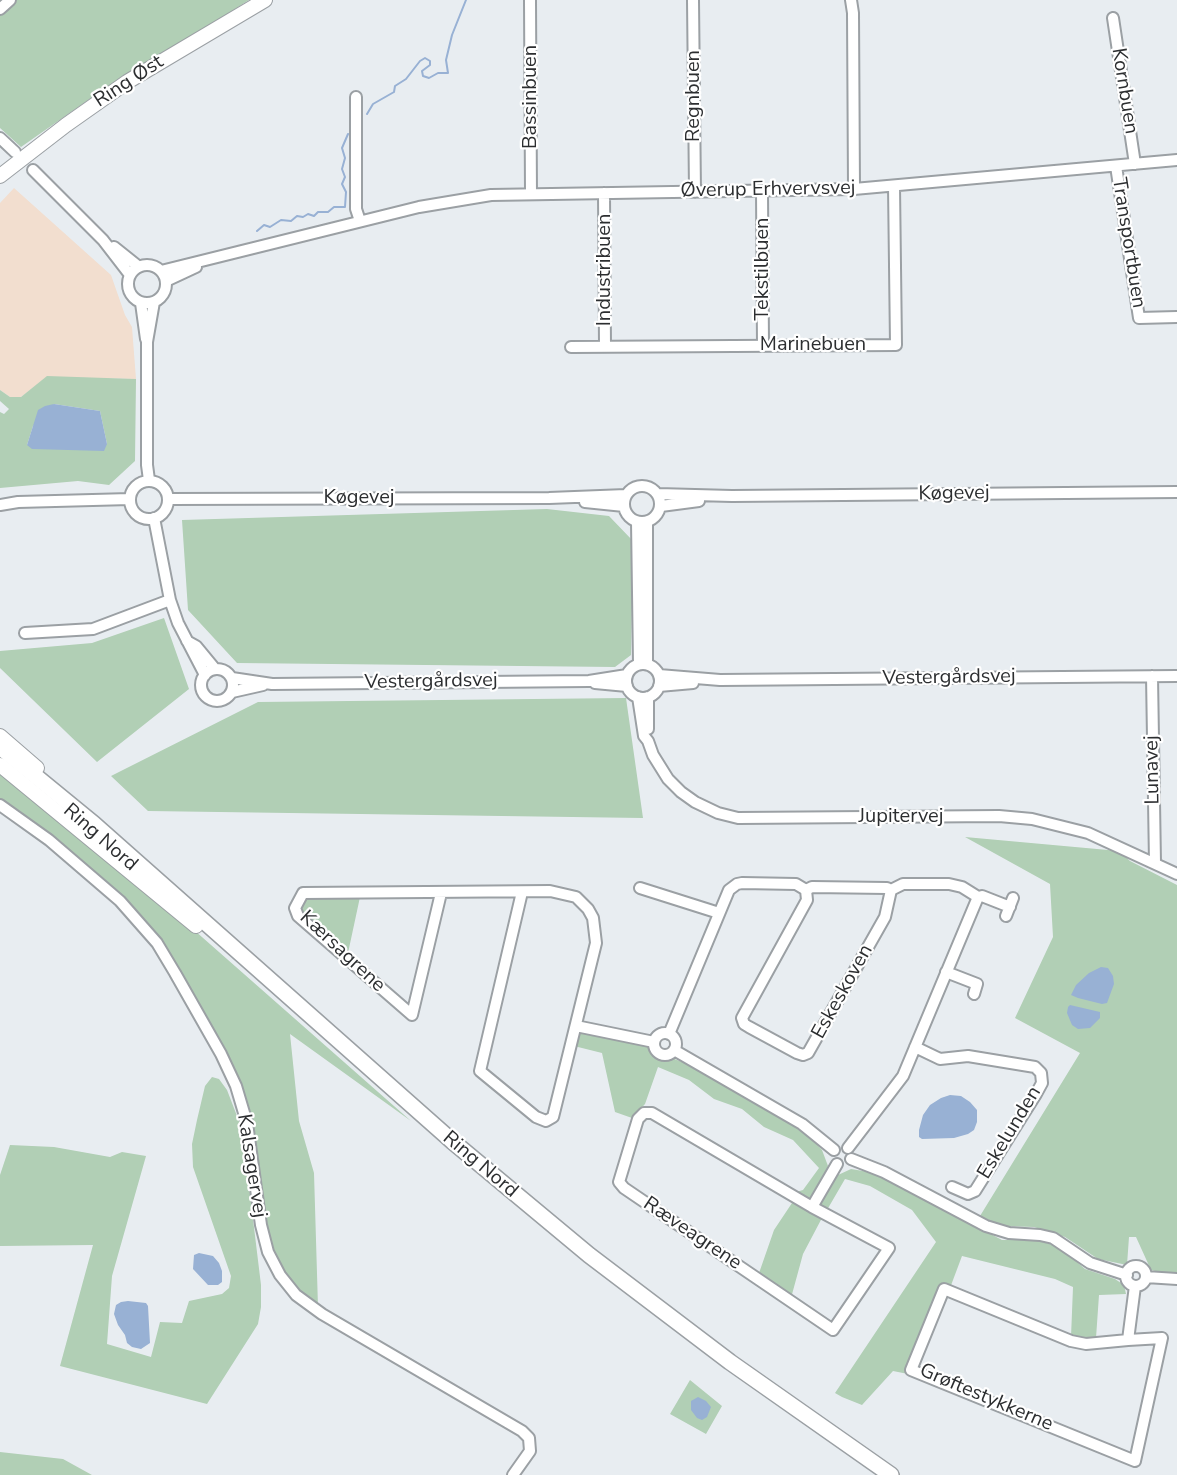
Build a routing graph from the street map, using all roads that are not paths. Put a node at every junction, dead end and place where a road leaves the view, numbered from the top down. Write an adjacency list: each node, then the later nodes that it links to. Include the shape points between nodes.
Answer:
1 (10, 0): 6 (street)
2 (266, 0): 15 (main road, Ring Øst, via 127,82)
3 (530, 0): 21 (street, Bassinbuen)
4 (693, 0): 19 (street, Regnbuen)
5 (851, 0): 17 (street)
6 (0, 9)
7 (1113, 18): 12 (street, Kornbuen)
8 (356, 97): 22 (street, via 356,209)
9 (0, 138): 10 (street)
10 (15, 152)
11 (1177, 160): 12 (street, Øverup Erhvervsvej)
12 (1135, 164): 13 (street, Øverup Erhvervsvej)
13 (1116, 166): 16 (street, Øverup Erhvervsvej); 29 (street, Transportbuen, via 1139,318)
14 (33, 170): 23 (street)
15 (0, 176)
16 (894, 186): 17 (street, Øverup Erhvervsvej); 32 (street, Marinebuen, via 896,345)
17 (854, 189): 18 (street, Øverup Erhvervsvej)
18 (762, 191): 19 (street, Øverup Erhvervsvej); 32 (street, Tekstilbuen)
19 (695, 192): 20 (street, Øverup Erhvervsvej)
20 (604, 193): 21 (street, Øverup Erhvervsvej); 31 (street, Industribuen)
21 (531, 194): 22 (street, Øverup Erhvervsvej, via 467,198)
22 (360, 221): 26 (street, Øverup Erhvervsvej, via 221,256)
23 (104, 240): 24 (street); 25 (street)
24 (139, 267): 25 (street); 26 (street, via 150,265)
25 (130, 275): 28 (street, via 128,288)
26 (163, 276): 27 (street, via 166,286)
27 (154, 302): 28 (street); 30 (street)
28 (141, 303): 30 (street)
29 (1177, 317)
30 (147, 342): 34 (street)
31 (605, 346): 32 (street, Marinebuen); 33 (street, Marinebuen)
32 (763, 346)
33 (571, 347)
34 (149, 480): 38 (street, via 163,485); 39 (street, via 136,486)
35 (1177, 492): 37 (street, Køgevej)
36 (658, 494): 37 (street, Køgevej); 40 (street, via 645,485 634,487); 42 (street)
37 (732, 496): 42 (street, Køgevej)
38 (169, 498): 40 (street, Køgevej); 43 (street, via 165,511)
39 (130, 499): 41 (street); 43 (street, via 139,516)
40 (625, 500): 44 (street, via 630,517)
41 (0, 505)
42 (661, 506): 44 (street, via 657,514)
43 (154, 518): 45 (street)
44 (642, 522): 48 (street)
45 (170, 600): 46 (street, via 93,628); 47 (street)
46 (25, 633)
47 (187, 641): 49 (street); 50 (street)
48 (643, 664): 51 (street); 56 (street, via 656,670)
49 (215, 669): 50 (street); 54 (street, via 225,670)
50 (205, 675): 59 (street, via 201,687 209,698 219,701)
51 (627, 675): 55 (street, Vestergårdsvej); 58 (street)
52 (1152, 676): 53 (street, Vestergårdsvej); 56 (street, Vestergårdsvej); 67 (street, Lunavej)
53 (1177, 676)
54 (232, 678): 57 (street, Vestergårdsvej); 59 (street)
55 (589, 681): 57 (street, Vestergårdsvej); 58 (street, Vestergårdsvej)
56 (659, 681): 60 (street, via 657,691)
57 (272, 684): 59 (street, Vestergårdsvej)
58 (627, 686): 60 (street, via 633,695)
59 (232, 692)
60 (643, 697): 67 (street, Jupitervej, via 648,741 668,779 681,792 718,813 738,818 1032,819 1088,833)
61 (0, 736): 66 (main road)
62 (0, 747): 66 (highway, Ring Nord)
63 (0, 754): 77 (highway, Ring Nord, via 90,828)
64 (0, 765): 77 (main road)
65 (0, 805): 96 (street, Kalsagervej, via 120,901 157,943 175,973 236,1086 247,1123 261,1226 280,1275 296,1295 322,1314 522,1431 530,1438 530,1451)
66 (94, 824): 98 (highway, Ring Nord, via 443,1134 589,1255 730,1362)
67 (1155, 863): 68 (street, Jupitervej)
68 (1177, 874)
69 (640, 888): 76 (street)
70 (806, 890): 71 (street); 71 (street, Eskeskoven, via 806,904 742,1018 744,1024 803,1055 812,1048 885,917); 76 (street, via 796,884 737,884 729,890)
71 (891, 890): 74 (street, via 903,884 949,884)
72 (522, 892): 73 (street, Kærsagrene); 80 (street, Kærsagrene, via 550,891 576,897 593,918 596,943); 80 (street, Kærsagrene, via 480,1071 540,1120 550,1120)
73 (441, 893): 73 (street, Kærsagrene, via 303,893 295,908 298,915 412,1015)
74 (978, 897): 75 (street); 78 (street)
75 (1010, 907)
76 (719, 913): 81 (street)
77 (196, 926): 97 (highway, Ring Nord, via 584,1260 725,1369)
78 (946, 972): 79 (street); 83 (street)
79 (977, 984)
80 (576, 1026): 82 (street)
81 (669, 1034): 82 (street, via 662,1034); 84 (street, via 675,1039)
82 (654, 1042): 84 (street, via 662,1054)
83 (915, 1047): 85 (street, via 903,1076); 89 (street, Eskelunden, via 940,1059 968,1056 1035,1066 1041,1073 1042,1083 1036,1094 975,1191 968,1194)
84 (674, 1050): 86 (street, via 802,1124)
85 (848, 1148): 86 (street, via 839,1146); 87 (street)
86 (834, 1150): 88 (street, via 832,1159)
87 (851, 1159): 88 (street, via 847,1164); 91 (street, via 884,1172 986,1226 1053,1238 1090,1263)
88 (837, 1164): 90 (street)
89 (952, 1187)
90 (812, 1207): 90 (street, Ræveagrene, via 652,1113 644,1113 638,1119 619,1182 624,1188 833,1330 888,1248)
91 (1127, 1275): 92 (street, via 1130,1269 1138,1267); 94 (street)
92 (1146, 1277): 93 (street); 94 (street)
93 (1177, 1279)
94 (1135, 1286): 95 (street)
95 (1128, 1340): 95 (street, Grøftestykkerne, via 1162,1338 1135,1461 911,1370 944,1289 1071,1341 1086,1344)
96 (513, 1475)
97 (878, 1475)
98 (891, 1475)

